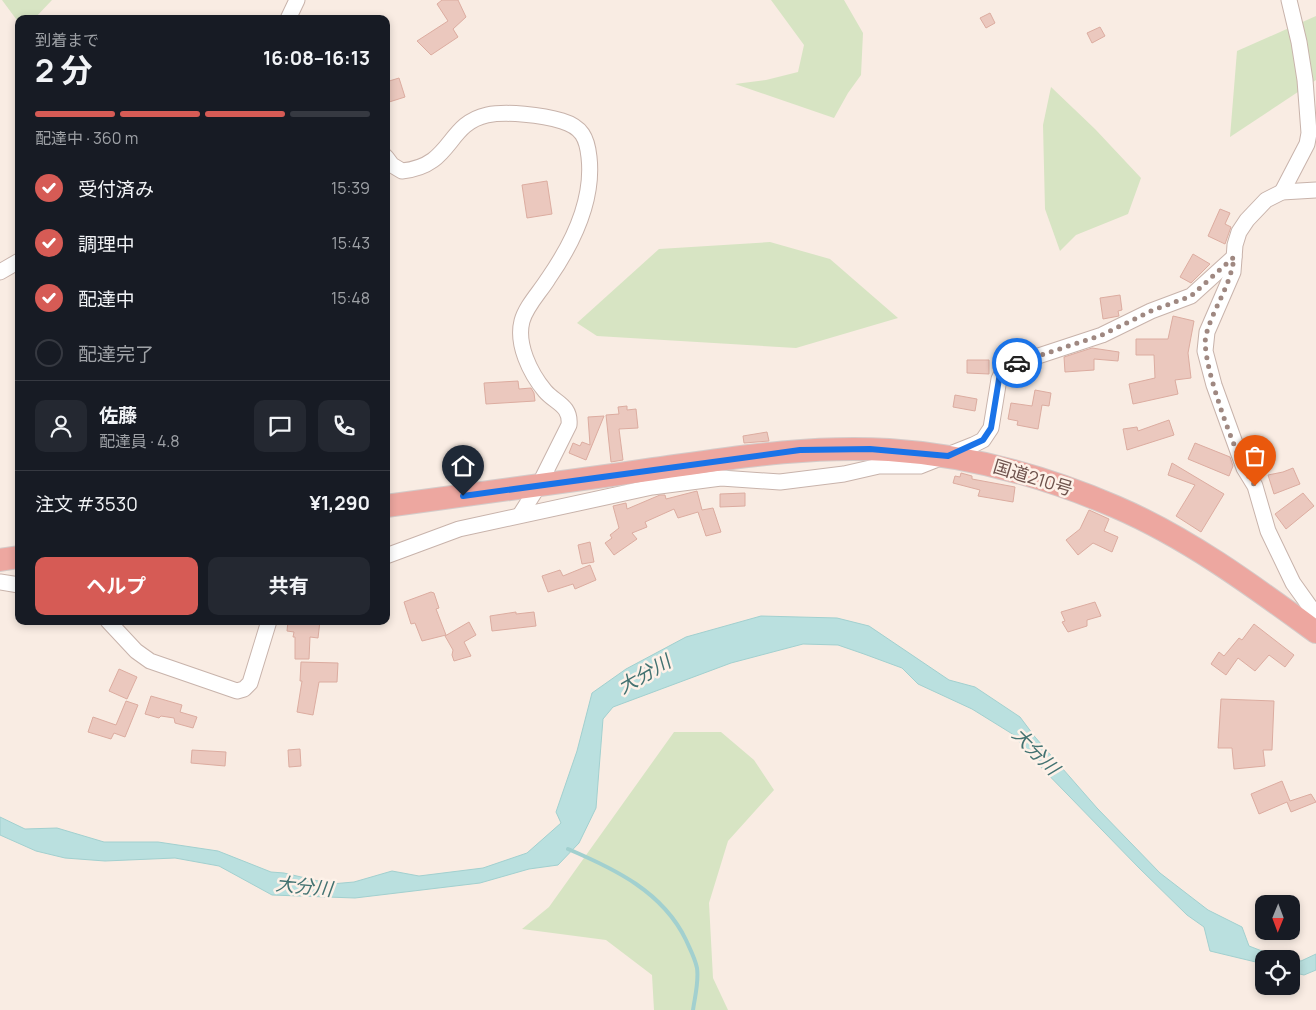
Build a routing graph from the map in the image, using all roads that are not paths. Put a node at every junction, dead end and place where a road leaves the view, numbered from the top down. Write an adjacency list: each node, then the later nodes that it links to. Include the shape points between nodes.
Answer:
1 (297, 0): 3 (street)
2 (1289, 0): 6 (street, via 1305,80 1309,133 1307,144)
3 (290, 15)
4 (390, 162): 11 (street, via 402,171 425,166 435,160 471,121 488,115 549,117 568,123 587,140 591,173 586,205 575,234 556,268 526,311 521,329 522,347 535,376 543,389 570,415 569,425)
5 (1316, 190): 6 (street)
6 (1282, 192): 7 (street, via 1266,200 1246,220 1239,232)
7 (1234, 257): 10 (street, via 1191,296 1102,335 1004,369 988,434); 19 (street, via 1233,272 1206,338 1206,358 1240,459 1255,486 1278,556)
8 (15, 263): 9 (street)
9 (0, 272)
10 (948, 456): 11 (highway, 国道210号, via 891,450 823,449); 13 (street, via 920,466 880,466 780,482 709,479 652,487); 22 (highway, 国道210号, via 1020,473 1118,508 1212,560)
11 (540, 485): 12 (highway, 国道210号); 13 (street)
12 (390, 505)
13 (520, 515): 14 (street, via 437,535)
14 (390, 554)
15 (15, 558): 16 (highway)
16 (0, 560)
17 (0, 582): 18 (street)
18 (15, 584)
19 (1316, 615)
20 (112, 625): 21 (street, via 150,661 237,691 250,683)
21 (268, 625)
22 (1316, 632)

